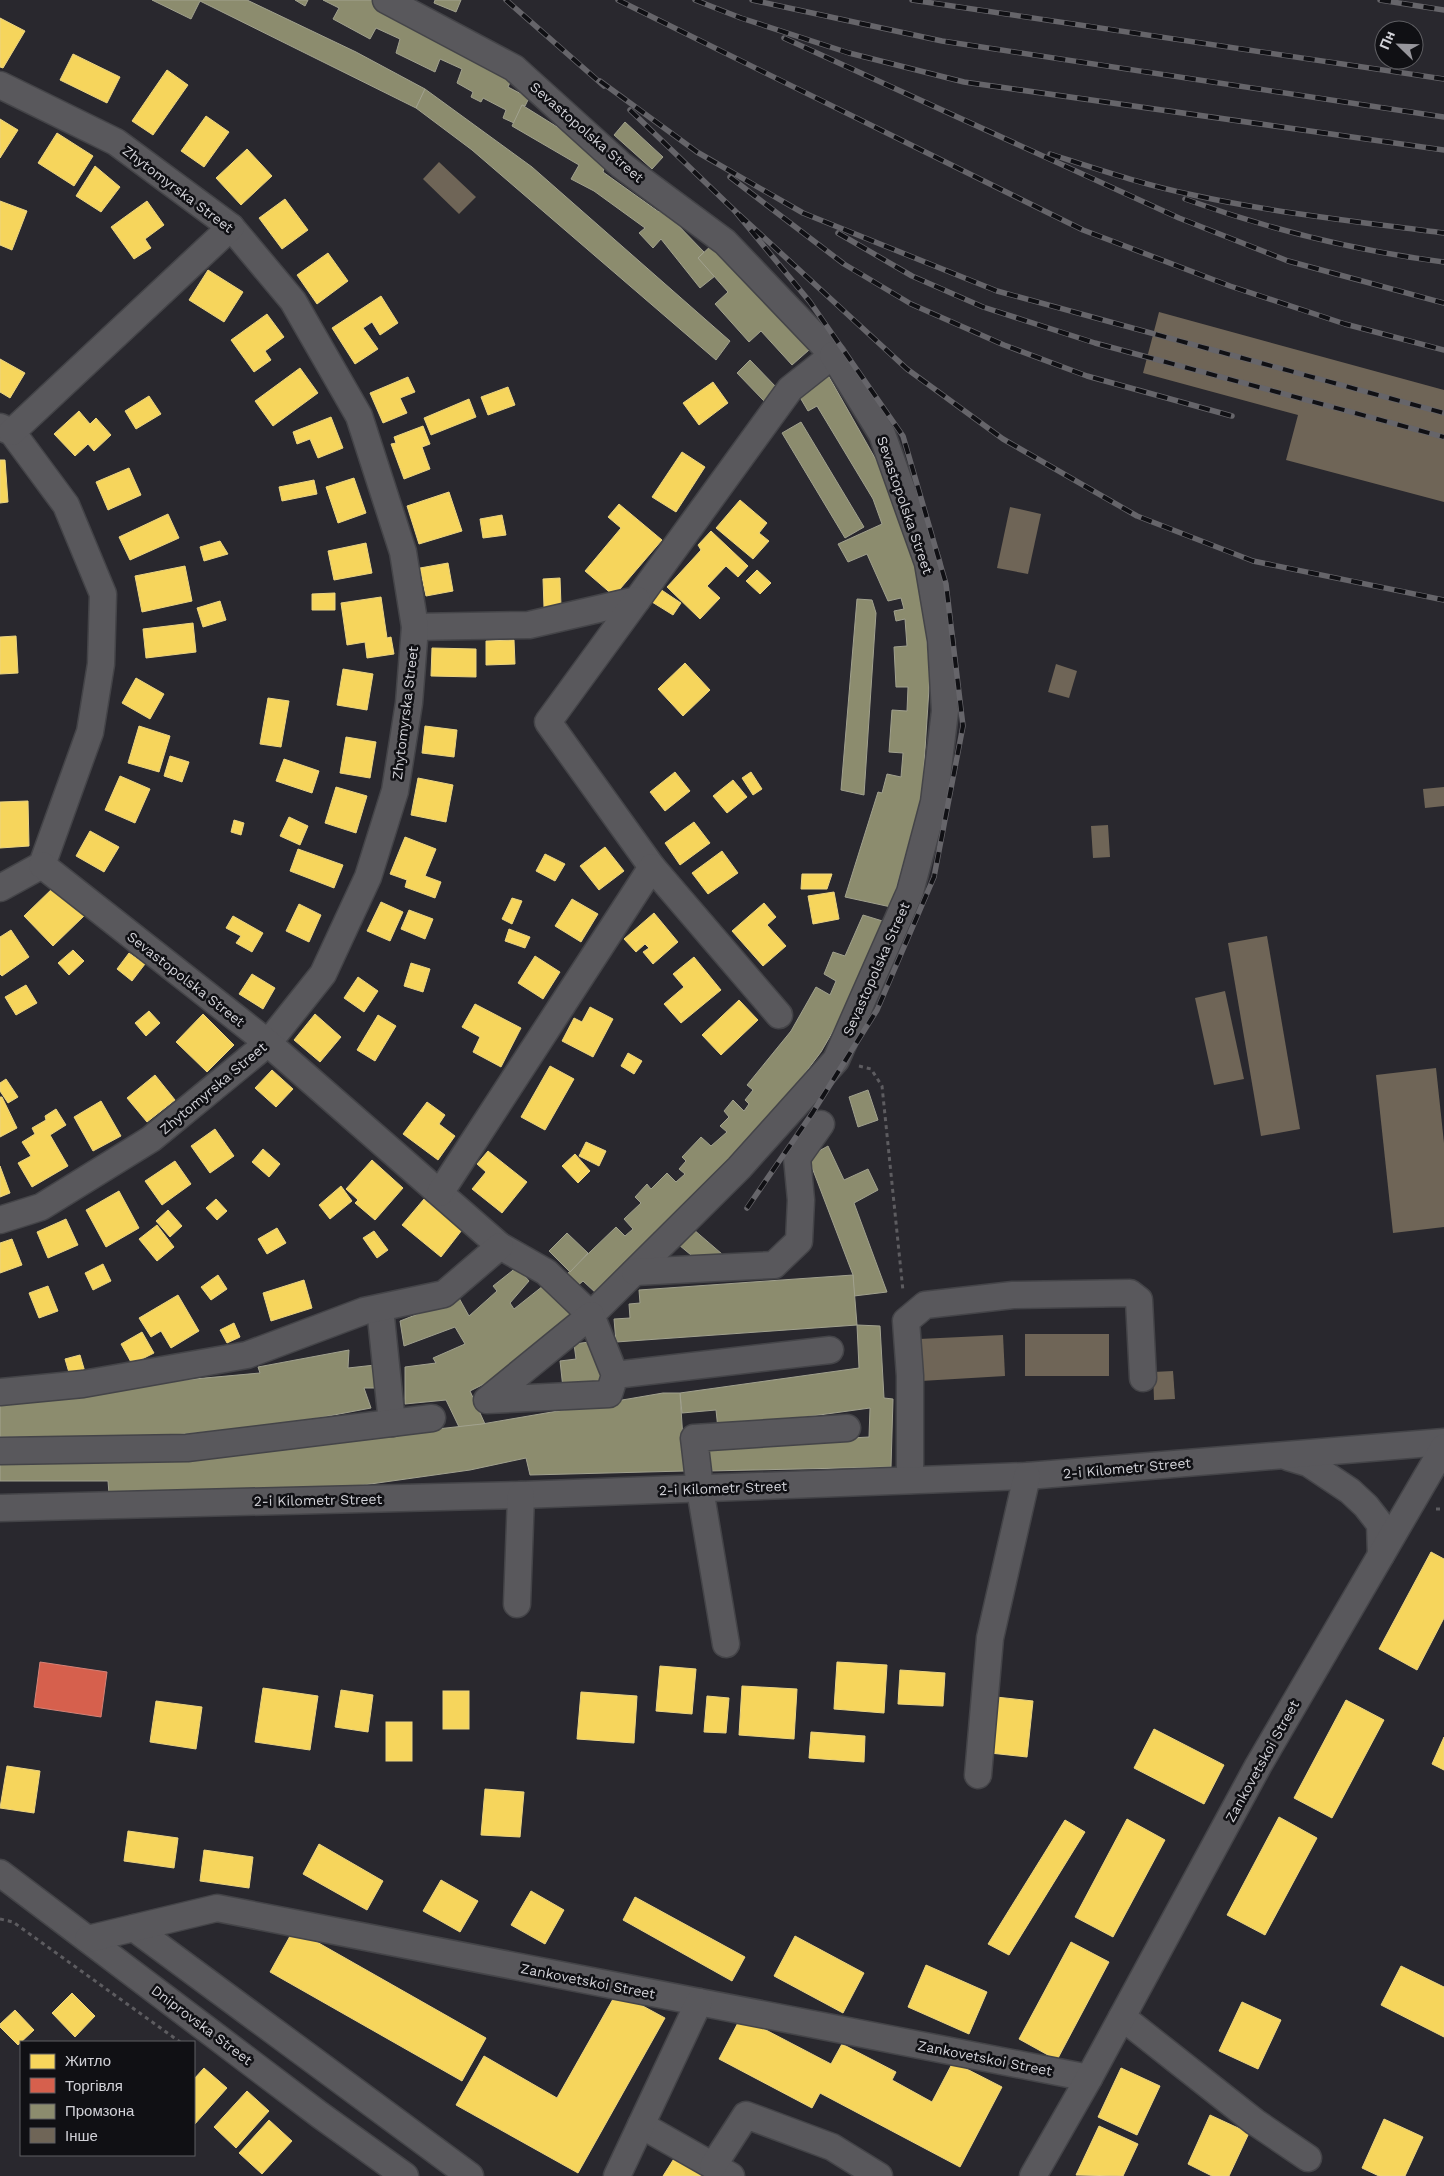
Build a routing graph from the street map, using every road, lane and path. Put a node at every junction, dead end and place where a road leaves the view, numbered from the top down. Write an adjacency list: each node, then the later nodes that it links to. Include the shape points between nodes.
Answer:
1 (386, 0): 4 (street, Sevastopolska Street, via 514,68 621,164 725,242)
2 (0, 84): 3 (street, Zhytomyrska Street, via 116,142)
3 (231, 226): 5 (street); 7 (street, Zhytomyrska Street, via 293,301 359,416 403,552)
4 (833, 355): 6 (street, via 790,389); 13 (street, Sevastopolska Street, via 882,434 928,563 941,640 945,711 934,802 910,892)
5 (6, 429): 8 (street, via 66,505 103,594 100,664 90,732)
6 (637, 600): 7 (street, via 529,625); 9 (street, via 548,722)
7 (415, 627): 12 (street, Zhytomyrska Street, via 409,703 395,791 368,876 323,974)
8 (42, 865): 10 (street); 12 (street, Sevastopolska Street)
9 (652, 867): 11 (street); 15 (street)
10 (0, 888)
11 (779, 1015)
12 (268, 1043): 15 (street, Sevastopolska Street); 16 (street, Zhytomyrska Street, via 152,1139 41,1207)
13 (836, 1060): 18 (street, Sevastopolska Street, via 739,1168); 21 (path, via 871,1069 882,1086)
14 (822, 1124): 18 (street, via 797,1158 801,1200 799,1241 774,1265)
15 (440, 1193): 17 (street, Sevastopolska Street)
16 (0, 1220)
17 (500, 1246): 19 (street, via 444,1294); 20 (street, Sevastopolska Street, via 546,1272)
18 (635, 1272): 20 (street, Sevastopolska Street)
19 (380, 1308): 25 (street, via 364,1311 247,1355 83,1384); 27 (street)
20 (591, 1315): 23 (street); 23 (street, via 487,1400 609,1394)
21 (906, 1321): 24 (street, via 925,1304 1013,1295 1130,1293 1139,1300); 34 (street, via 910,1376)
22 (830, 1350): 23 (street)
23 (615, 1375)
24 (1143, 1378)
25 (0, 1392)
26 (432, 1418): 27 (street)
27 (392, 1423): 31 (street, via 187,1448)
28 (847, 1428): 35 (street, via 694,1438)
29 (1444, 1442): 32 (street, 2-i Kilometr Street)
30 (1444, 1448): 38 (street, Zankovetskoi Street)
31 (0, 1450)
32 (1282, 1455): 33 (street, 2-i Kilometr Street); 38 (street, via 1308,1463 1350,1491 1366,1506 1380,1524)
33 (1028, 1476): 34 (street, 2-i Kilometr Street); 41 (street, via 990,1638)
34 (910, 1480): 35 (street, 2-i Kilometr Street)
35 (700, 1489): 36 (street, 2-i Kilometr Street); 40 (street)
36 (521, 1495): 37 (street, 2-i Kilometr Street); 39 (street)
37 (0, 1508)
38 (1381, 1555): 47 (street, Zankovetskoi Street, via 1258,1766)
39 (517, 1604)
40 (726, 1644)
41 (978, 1775)
42 (0, 1873): 45 (street, Dniprovska Street)
43 (0, 1919): 48 (path, via 13,1922)
44 (134, 1928): 45 (street, Zankovetskoi Street); 46 (street, Zankovetskoi Street, via 217,1908); 54 (street)
45 (88, 1939): 53 (street, Dniprovska Street)
46 (699, 2002): 49 (street, Zankovetskoi Street); 50 (street)
47 (1122, 2017): 49 (street, Zankovetskoi Street); 51 (street, via 1255,2122)
48 (179, 2041)
49 (1089, 2078): 57 (street, Zankovetskoi Street)
50 (641, 2125): 52 (street); 55 (street)
51 (1308, 2158)
52 (722, 2171): 56 (street, via 746,2115 832,2147)
53 (405, 2176)
54 (470, 2176)
55 (617, 2176)
56 (879, 2176)
57 (1034, 2176)

